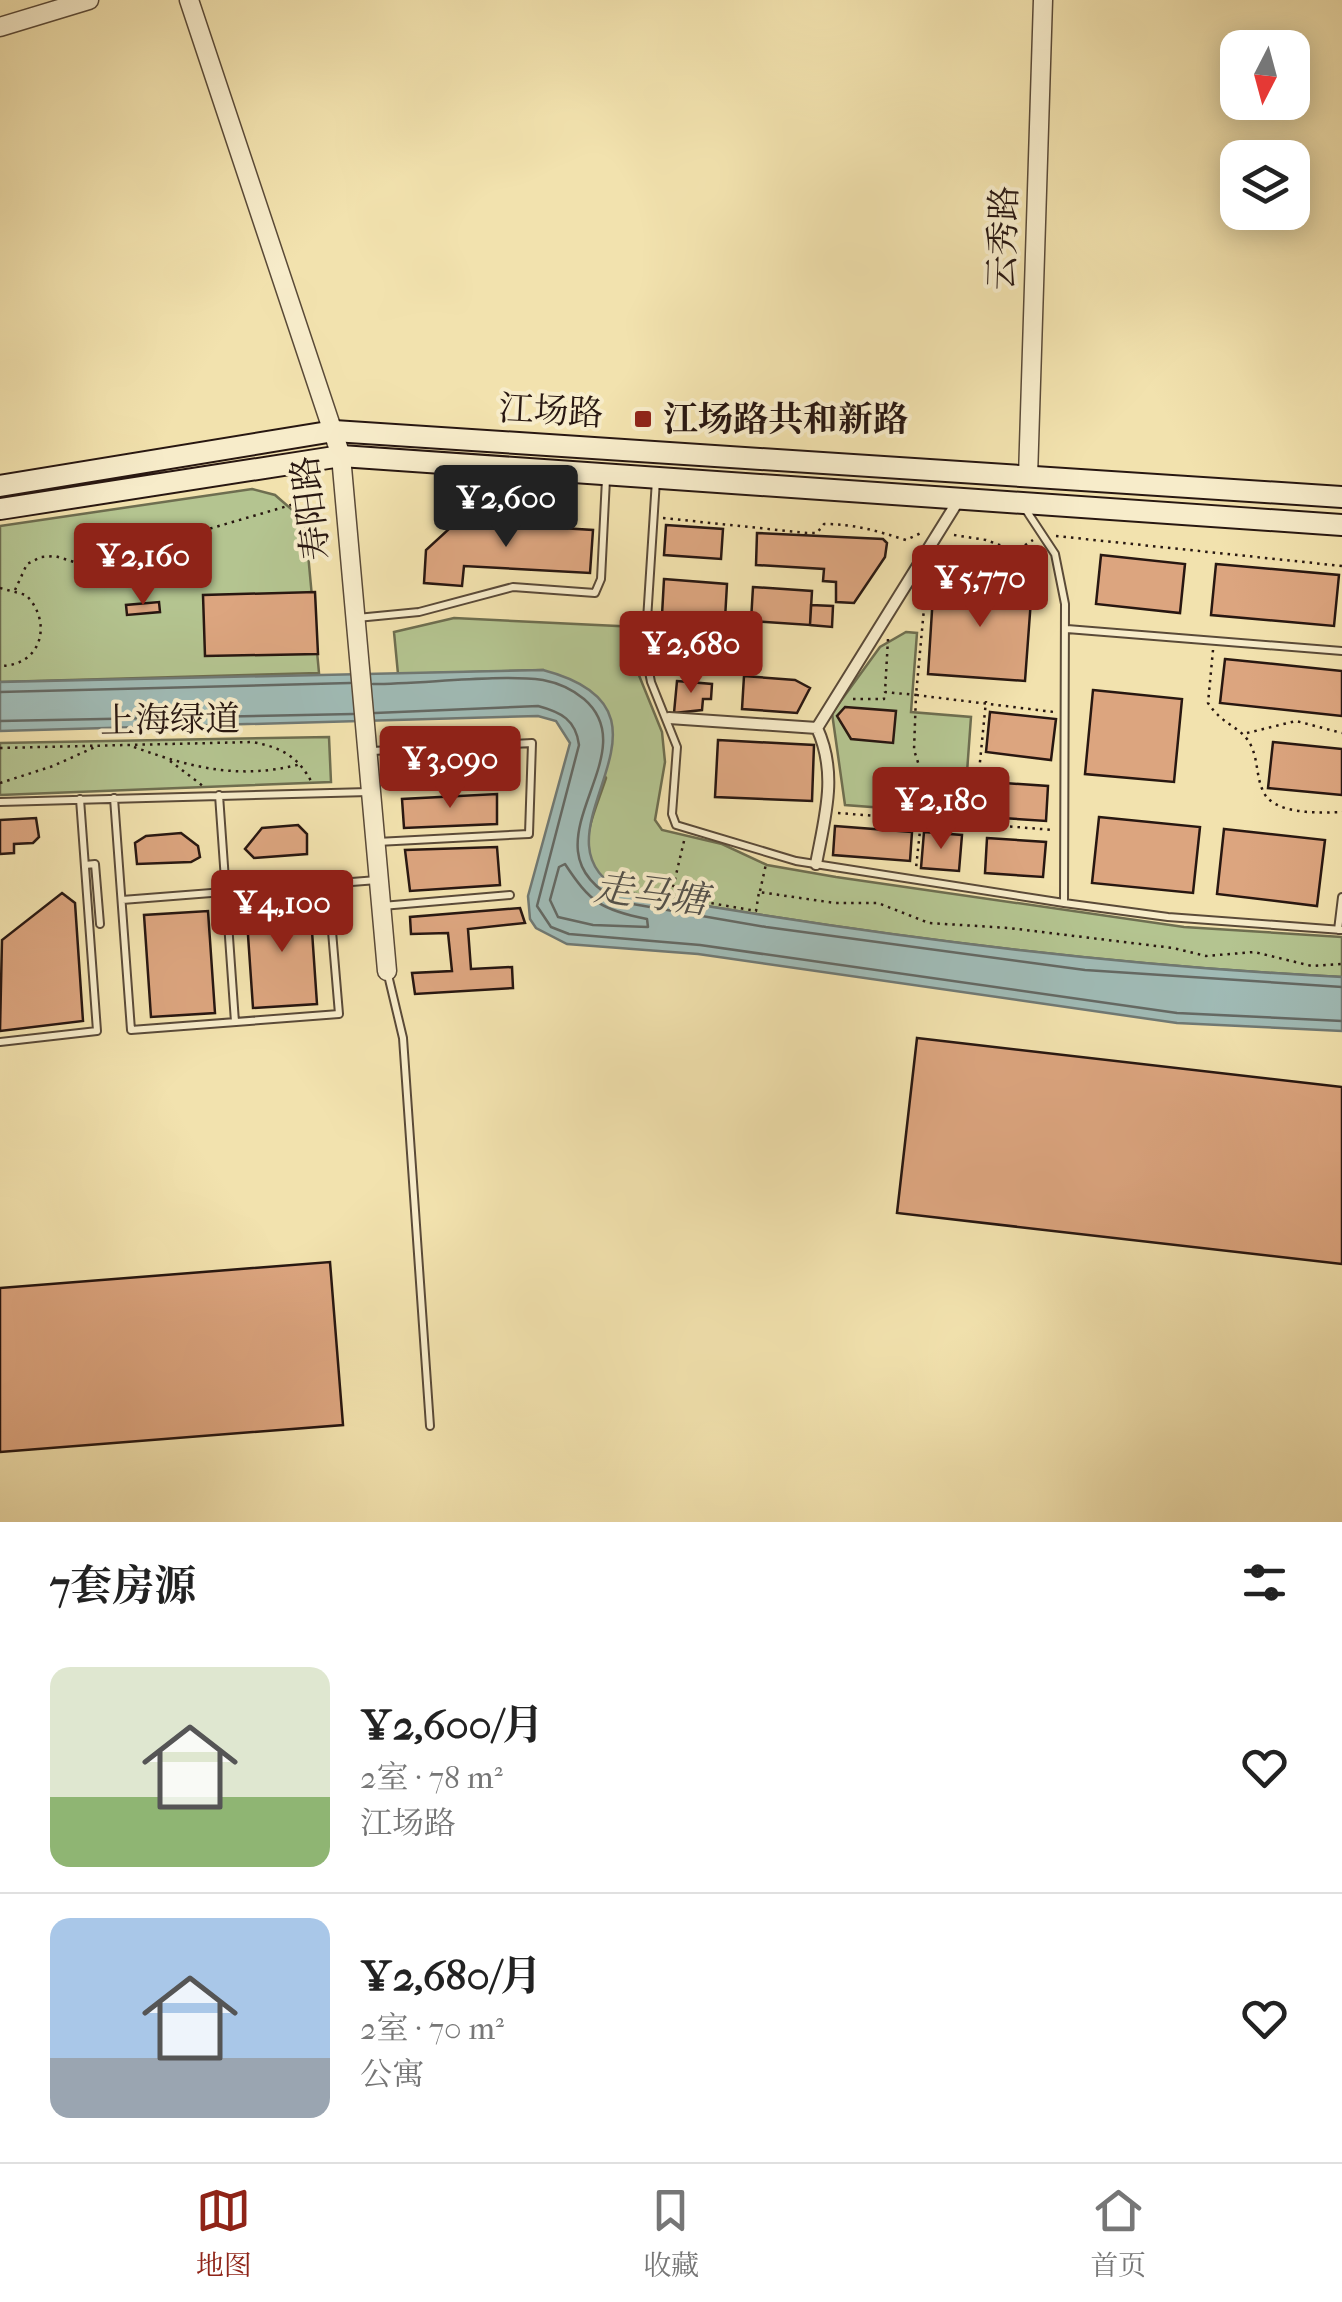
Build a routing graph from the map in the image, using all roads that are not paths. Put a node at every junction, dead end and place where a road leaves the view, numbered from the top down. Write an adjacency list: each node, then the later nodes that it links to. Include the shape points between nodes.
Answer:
1 (89, 0): 4 (street)
2 (189, 0): 5 (street, 寿阳路)
3 (1043, 0): 9 (street, 云秀路)
4 (0, 27)
5 (334, 431): 6 (street, 寿阳路); 8 (main road, 江场路); 11 (main road, 江场路)
6 (341, 456): 7 (main road, 江场路); 15 (main road, 江场路); 17 (street, 寿阳路)
7 (606, 475): 10 (main road, 江场路); 17 (lane, via 595,593 513,587 419,612)
8 (1003, 476): 9 (main road, 江场路); 14 (lane)
9 (1028, 477): 12 (main road, 江场路)
10 (656, 479): 13 (main road, 江场路); 20 (lane, via 645,651 650,682)
11 (0, 486)
12 (1342, 497)
13 (958, 500): 14 (main road, 江场路); 21 (street)
14 (1021, 504): 16 (main road, 江场路); 18 (lane, via 1055,554)
15 (0, 509)
16 (1342, 525)
17 (356, 618): 22 (street, 寿阳路)
18 (1067, 629): 19 (lane); 37 (lane)
19 (1342, 651)
20 (669, 718): 21 (street); 29 (lane, via 678,747 676,825)
21 (816, 728): 29 (street, via 829,755)
22 (366, 751): 23 (street, 寿阳路); 28 (lane, via 532,744 529,834)
23 (370, 792): 24 (lane); 28 (street, 寿阳路)
24 (214, 796): 25 (lane); 33 (lane)
25 (114, 798): 26 (lane); 36 (lane)
26 (80, 800): 27 (lane); 30 (lane)
27 (0, 802)
28 (375, 842): 31 (street, 寿阳路)
29 (816, 864): 37 (lane)
30 (85, 865): 39 (lane, via 95,864); 43 (lane, via 96,1031)
31 (379, 880): 32 (lane); 38 (street, 寿阳路)
32 (328, 884): 33 (lane); 42 (lane, via 339,1014)
33 (226, 892): 36 (lane); 42 (lane)
34 (510, 894): 38 (lane)
35 (1342, 897): 40 (lane)
36 (122, 900): 42 (lane, via 132,1030)
37 (1064, 903): 40 (lane)
38 (381, 906): 41 (street, 寿阳路)
39 (100, 924)
40 (1340, 930)
41 (387, 970): 44 (lane, via 402,1038)
42 (235, 1022)
43 (0, 1042)
44 (430, 1426)

